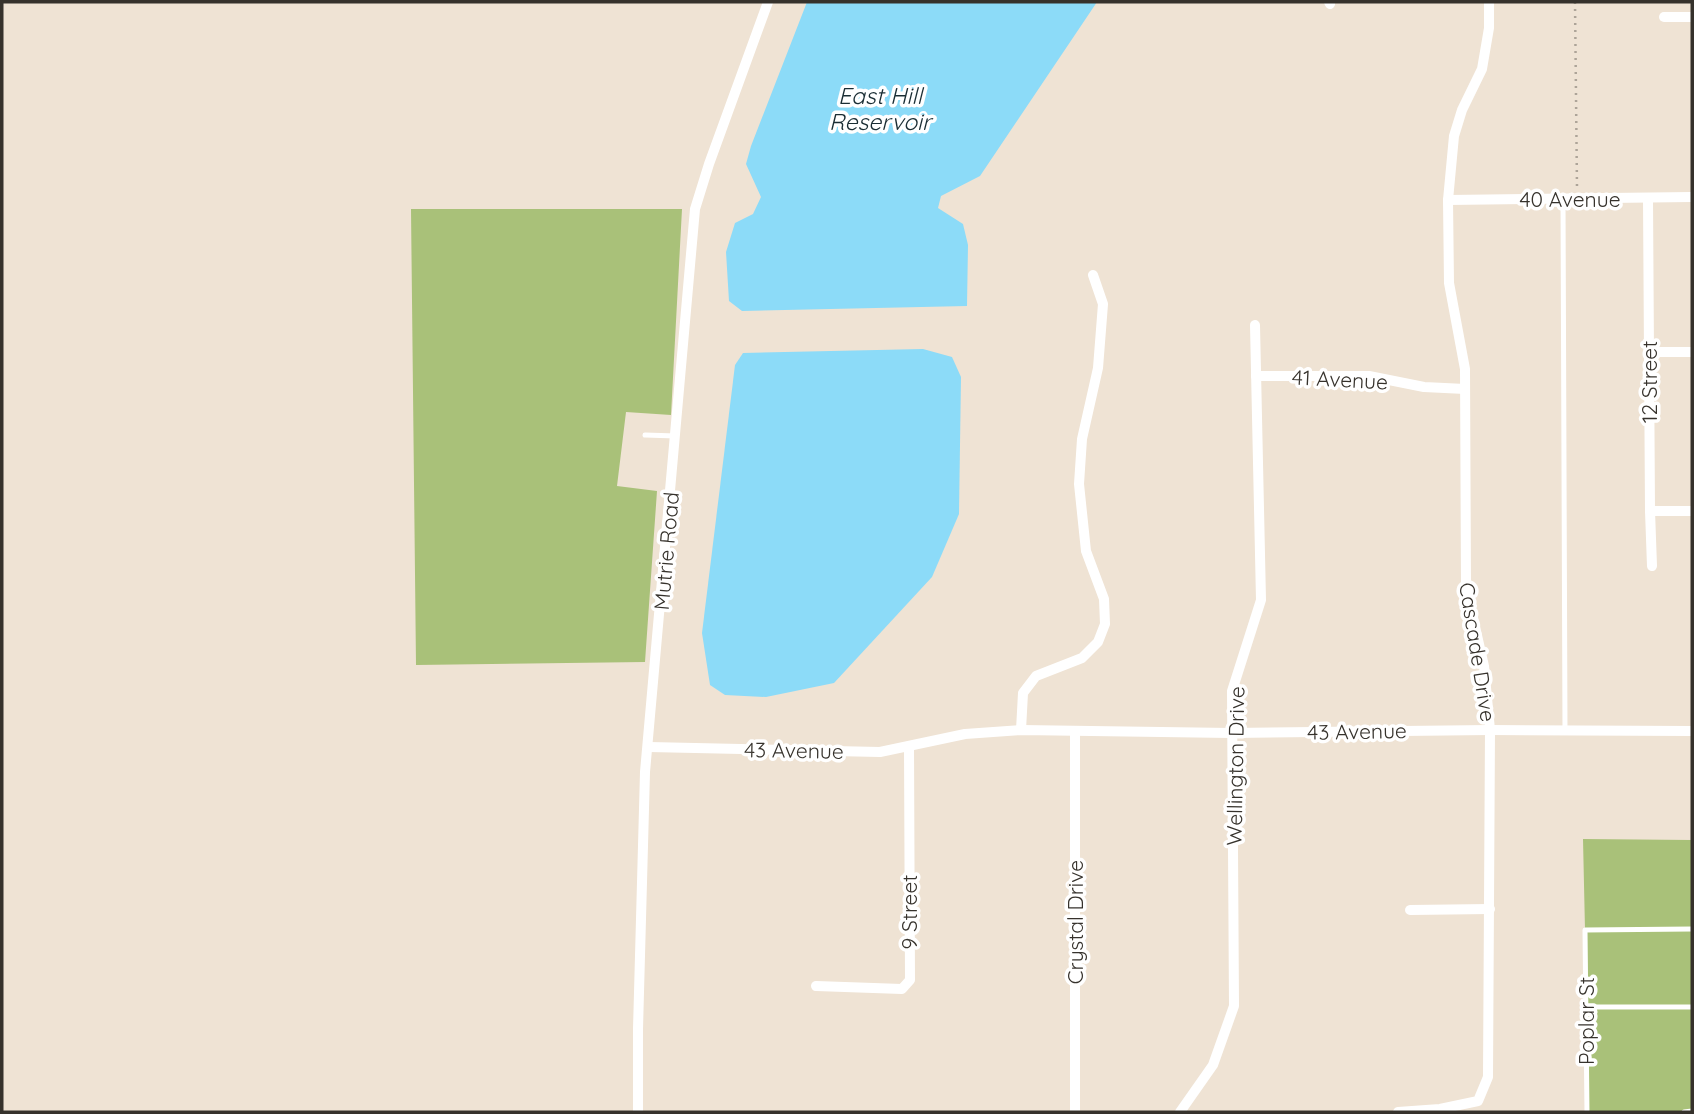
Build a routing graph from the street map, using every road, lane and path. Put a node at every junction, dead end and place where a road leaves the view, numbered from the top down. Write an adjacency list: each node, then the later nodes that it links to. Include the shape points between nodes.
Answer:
1 (768, 2): 18 (street, Mutrie Road, via 695,209)
2 (1489, 2): 10 (street, Cascade Drive, via 1482,69 1454,136)
3 (1575, 2): 8 (path)
4 (1664, 17): 5 (street)
5 (1692, 18)
6 (1692, 197): 9 (street, 40 Avenue)
7 (1563, 198): 8 (street, 40 Avenue); 10 (street, 40 Avenue); 24 (lane)
8 (1577, 198): 9 (street, 40 Avenue)
9 (1648, 199): 13 (street, 12 Street)
10 (1448, 200): 16 (street, Cascade Drive, via 1449,283)
11 (1093, 275): 22 (street, via 1103,304 1098,368 1082,439 1079,484 1086,551 1104,599 1105,624 1098,642 1082,658 1036,676 1023,693)
12 (1255, 325): 15 (street, Wellington Drive)
13 (1649, 352): 14 (street); 19 (street, 12 Street)
14 (1692, 352)
15 (1256, 376): 16 (street, 41 Avenue, via 1369,376 1424,387); 27 (street, Wellington Drive, via 1261,600 1232,691)
16 (1465, 389): 23 (street, Cascade Drive, via 1466,587 1485,666)
17 (645, 435): 18 (lane)
18 (676, 436): 28 (street, Mutrie Road)
19 (1650, 511): 20 (street); 21 (street, 12 Street)
20 (1692, 511)
21 (1652, 566)
22 (1021, 730): 25 (street, 43 Avenue); 29 (street, 43 Avenue, via 965,734)
23 (1490, 730): 24 (street, 43 Avenue); 27 (street, 43 Avenue); 30 (street, Cascade Drive)
24 (1565, 731): 26 (street, 43 Avenue)
25 (1075, 732): 27 (street, 43 Avenue); 38 (street, Crystal Drive)
26 (1692, 732)
27 (1231, 733): 39 (street, Wellington Drive, via 1234,1006 1213,1065)
28 (649, 747): 29 (street, 43 Avenue, via 880,752); 37 (street, Mutrie Road)
29 (909, 747): 33 (street, 9 Street, via 910,981 902,989)
30 (1490, 909): 31 (street); 40 (street, Cascade Drive, via 1488,1077 1478,1101)
31 (1410, 910)
32 (1692, 929): 34 (lane, Poplar St, via 1586,930)
33 (816, 986)
34 (1586, 1007): 35 (lane); 41 (lane, Poplar St)
35 (1692, 1007)
36 (1692, 1111): 42 (lane)
37 (638, 1112)
38 (1075, 1112)
39 (1180, 1112)
40 (1398, 1112)
41 (1587, 1112)
42 (1684, 1112)

